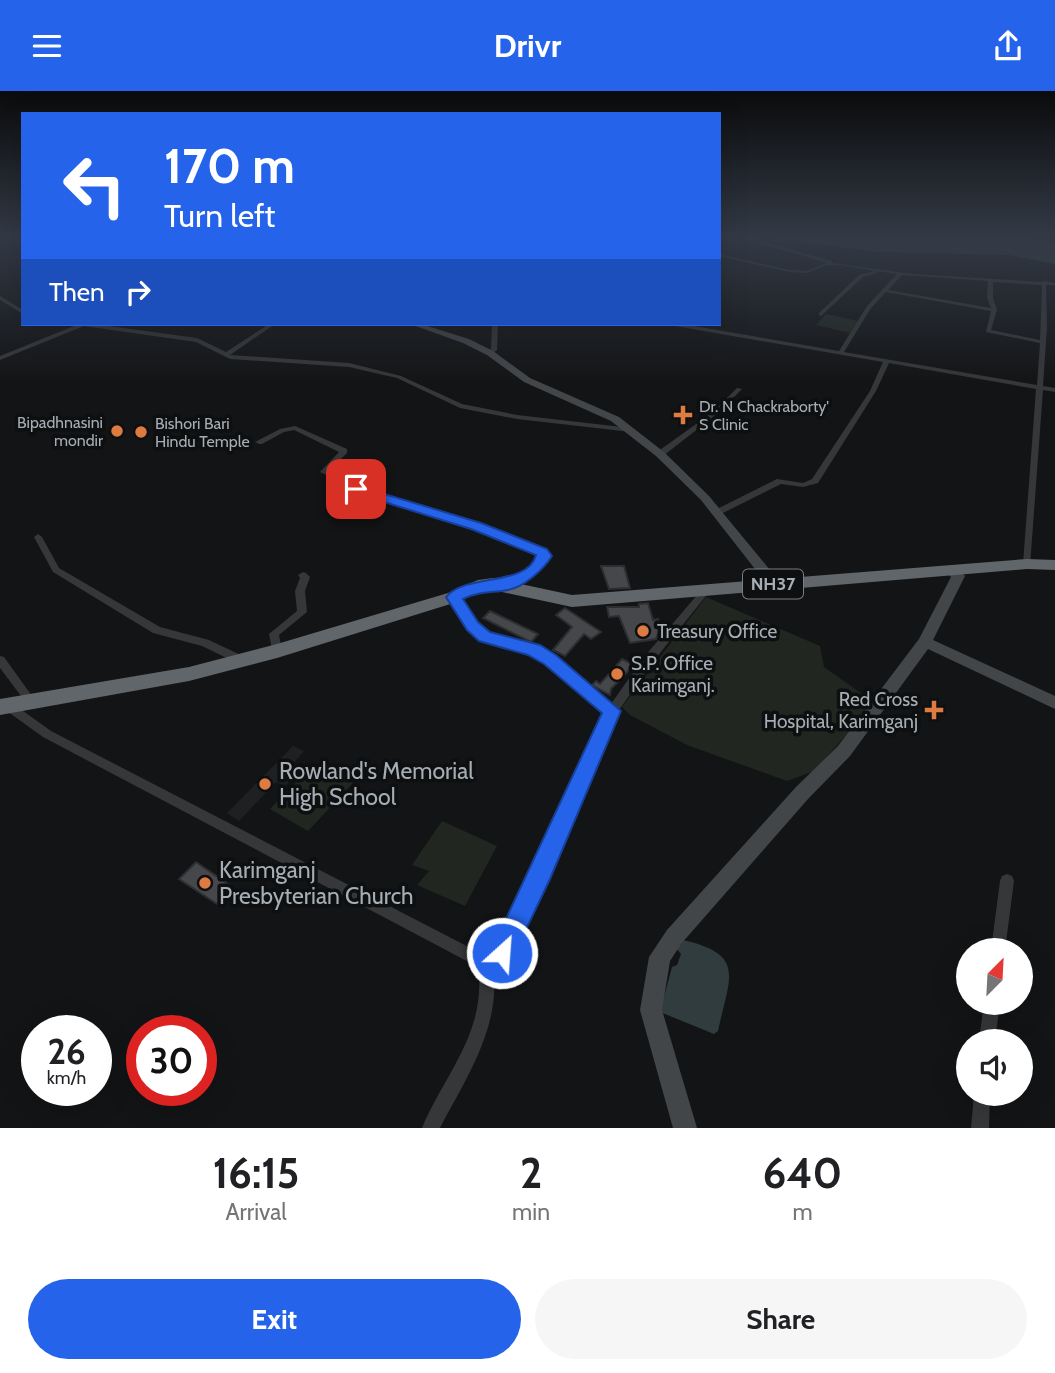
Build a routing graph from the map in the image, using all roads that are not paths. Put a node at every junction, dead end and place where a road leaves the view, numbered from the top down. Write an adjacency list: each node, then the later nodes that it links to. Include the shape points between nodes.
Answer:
1 (850, 286): 9 (street)
2 (891, 286): 5 (street)
3 (991, 286): 7 (street)
4 (1045, 286): 16 (street)
5 (888, 291): 7 (street); 18 (street, via 869,307)
6 (0, 298): 8 (street)
7 (994, 310): 16 (street, via 988,331)
8 (21, 311)
9 (821, 314)
10 (79, 326): 20 (street)
11 (98, 326): 19 (street, via 197,340)
12 (269, 326): 19 (street)
13 (420, 326): 17 (main road)
14 (495, 326): 17 (street, via 494,350)
15 (686, 326): 18 (street)
16 (1043, 342): 22 (street)
17 (489, 353): 25 (main road, via 512,372 607,414)
18 (840, 353): 21 (street)
19 (226, 355): 25 (street, via 349,365 399,377 460,406)
20 (0, 358)
21 (887, 361): 22 (street); 28 (street, via 815,481 803,485 780,481)
22 (1038, 388): 24 (street); 30 (street)
23 (739, 389): 27 (street)
24 (1055, 390)
25 (631, 430): 27 (main road)
26 (259, 442): 35 (street, via 282,429 300,430 344,451 324,472 356,489 476,526 545,556)
27 (660, 454): 28 (main road)
28 (718, 512): 34 (main road)
29 (38, 537): 41 (street, via 55,570 157,630 205,643)
30 (1027, 564): 31 (highway, NH37); 32 (highway, NH37)
31 (1055, 565)
32 (954, 572): 34 (highway, NH37); 38 (main road, via 958,576)
33 (303, 575): 39 (street, via 302,612 274,634)
34 (774, 584): 36 (highway, NH37)
35 (508, 585): 36 (highway, NH37, via 572,601); 37 (highway, NH37, via 478,586)
36 (707, 589): 44 (street)
37 (454, 597): 39 (highway, NH37); 44 (street, via 472,626 485,636 550,659)
38 (925, 642): 42 (main road); 50 (main road, via 844,751 660,957 651,1010)
39 (277, 651): 41 (highway, NH37)
40 (0, 660): 43 (street, via 27,696)
41 (241, 660): 43 (highway, NH37, via 188,674)
42 (1055, 702)
43 (10, 705): 47 (street, via 47,734)
44 (612, 711): 47 (street, via 502,953)
45 (1007, 881): 46 (street)
46 (1000, 938)
47 (485, 963): 49 (street, via 489,977 484,1019)
48 (981, 1106): 51 (street)
49 (431, 1128)
50 (685, 1128)
51 (980, 1128)

